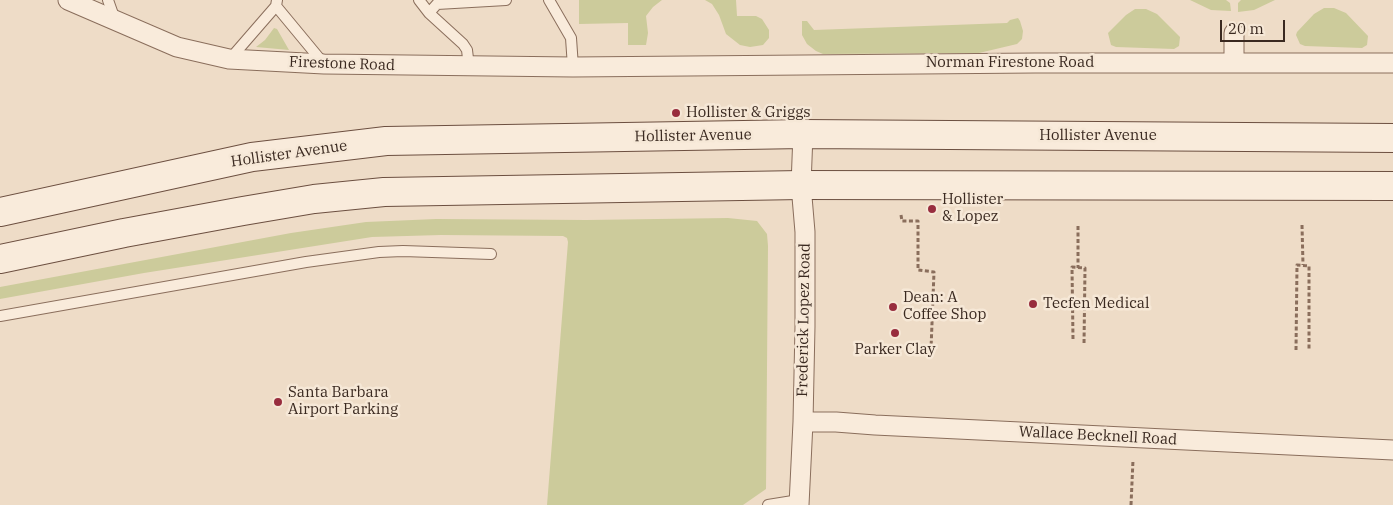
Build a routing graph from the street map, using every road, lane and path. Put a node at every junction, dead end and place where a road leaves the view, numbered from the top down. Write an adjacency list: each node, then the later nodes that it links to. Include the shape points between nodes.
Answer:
1 (68, 0): 8 (street, Firestone Road)
2 (108, 0): 8 (lane)
3 (419, 0): 7 (lane)
4 (506, 0): 7 (lane, via 437,4)
5 (549, 0): 15 (lane, via 571,38)
6 (277, 3): 10 (lane); 13 (lane)
7 (429, 13): 14 (lane, via 463,44)
8 (116, 22): 10 (street, Firestone Road, via 177,47)
9 (1234, 33): 11 (street)
10 (230, 59): 13 (street, Firestone Road)
11 (1234, 63): 12 (street, Norman Firestone Road); 16 (street, Norman Firestone Road)
12 (1393, 63)
13 (324, 64): 14 (street, Firestone Road)
14 (469, 67): 15 (street, Firestone Road)
15 (573, 67): 16 (street, Firestone Road)
16 (627, 67)
17 (802, 134): 18 (main road, Hollister Avenue); 19 (street, Frederick Lopez Road); 21 (main road, Hollister Avenue, via 386,141 252,157)
18 (1393, 138)
19 (801, 185): 20 (main road); 26 (main road, via 384,192 243,211); 35 (street, Frederick Lopez Road, via 805,232)
20 (1393, 186)
21 (0, 212)
22 (901, 215): 32 (path, via 902,220 918,221 918,270 934,272)
23 (1302, 225): 27 (path)
24 (1078, 226): 28 (path)
25 (491, 254): 29 (lane, via 379,252)
26 (0, 258)
27 (1304, 265): 33 (path, via 1297,265); 34 (path, via 1309,266)
28 (1078, 268): 30 (path, via 1072,267); 31 (path, via 1085,268)
29 (0, 316)
30 (1073, 339)
31 (1084, 345)
32 (931, 349)
33 (1296, 350)
34 (1309, 351)
35 (803, 422): 36 (street, Wallace Becknell Road); 38 (street, Frederick Lopez Road)
36 (1393, 450)
37 (1133, 460): 40 (path)
38 (799, 502): 39 (lane)
39 (768, 505)
40 (1131, 505)

